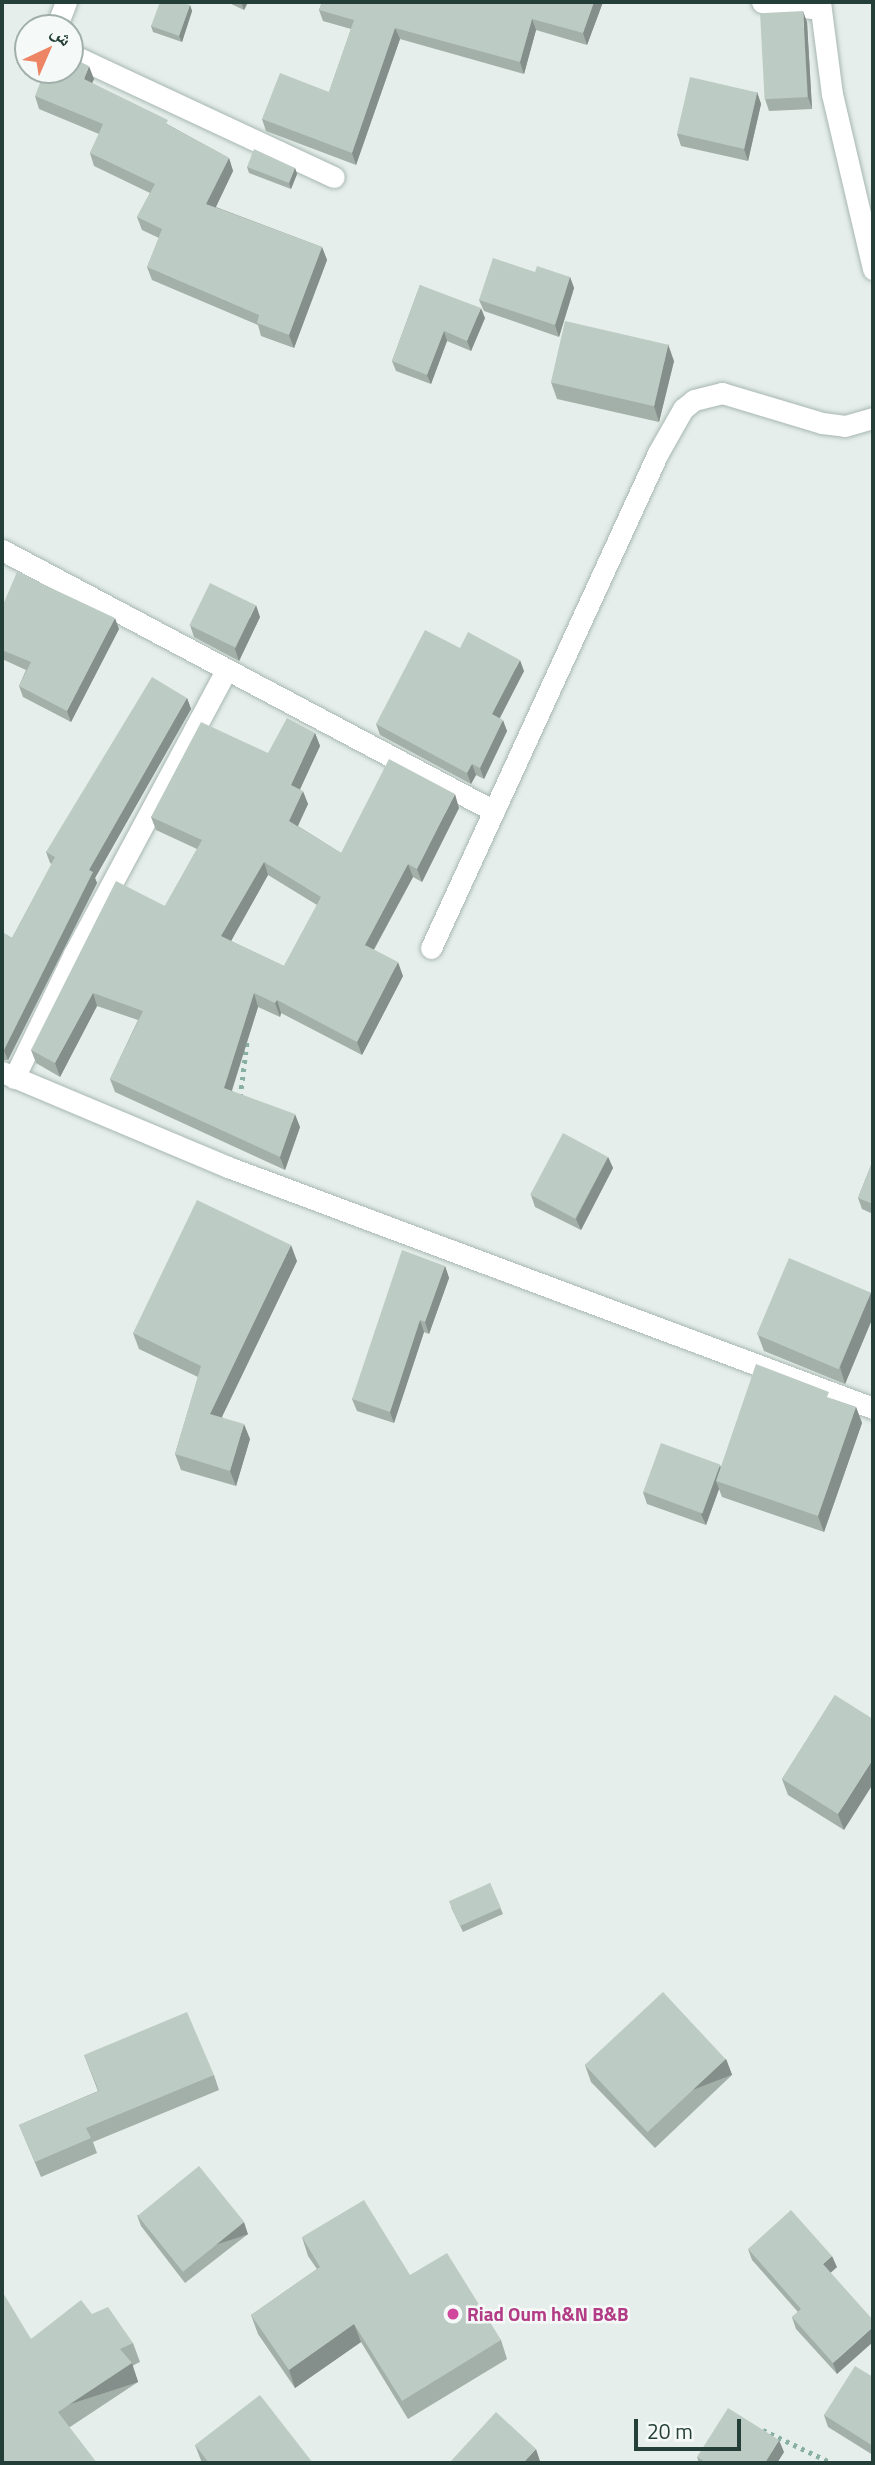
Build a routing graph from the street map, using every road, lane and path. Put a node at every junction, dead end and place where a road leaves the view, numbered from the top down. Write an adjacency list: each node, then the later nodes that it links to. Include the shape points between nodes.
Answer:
1 (762, 2): 2 (street)
2 (820, 5): 5 (street, via 832,94)
3 (84, 61): 4 (street)
4 (334, 177)
5 (873, 269)
6 (873, 418): 9 (street, via 845,426 822,423 722,393 694,400 683,409)
7 (2, 550): 8 (street)
8 (227, 669): 9 (street); 12 (street)
9 (494, 811): 10 (street)
10 (432, 948)
11 (251, 1030): 13 (path)
12 (8, 1075): 14 (street, via 228,1167)
13 (237, 1112)
14 (873, 1408)
15 (755, 2426): 16 (path)
16 (832, 2463)

